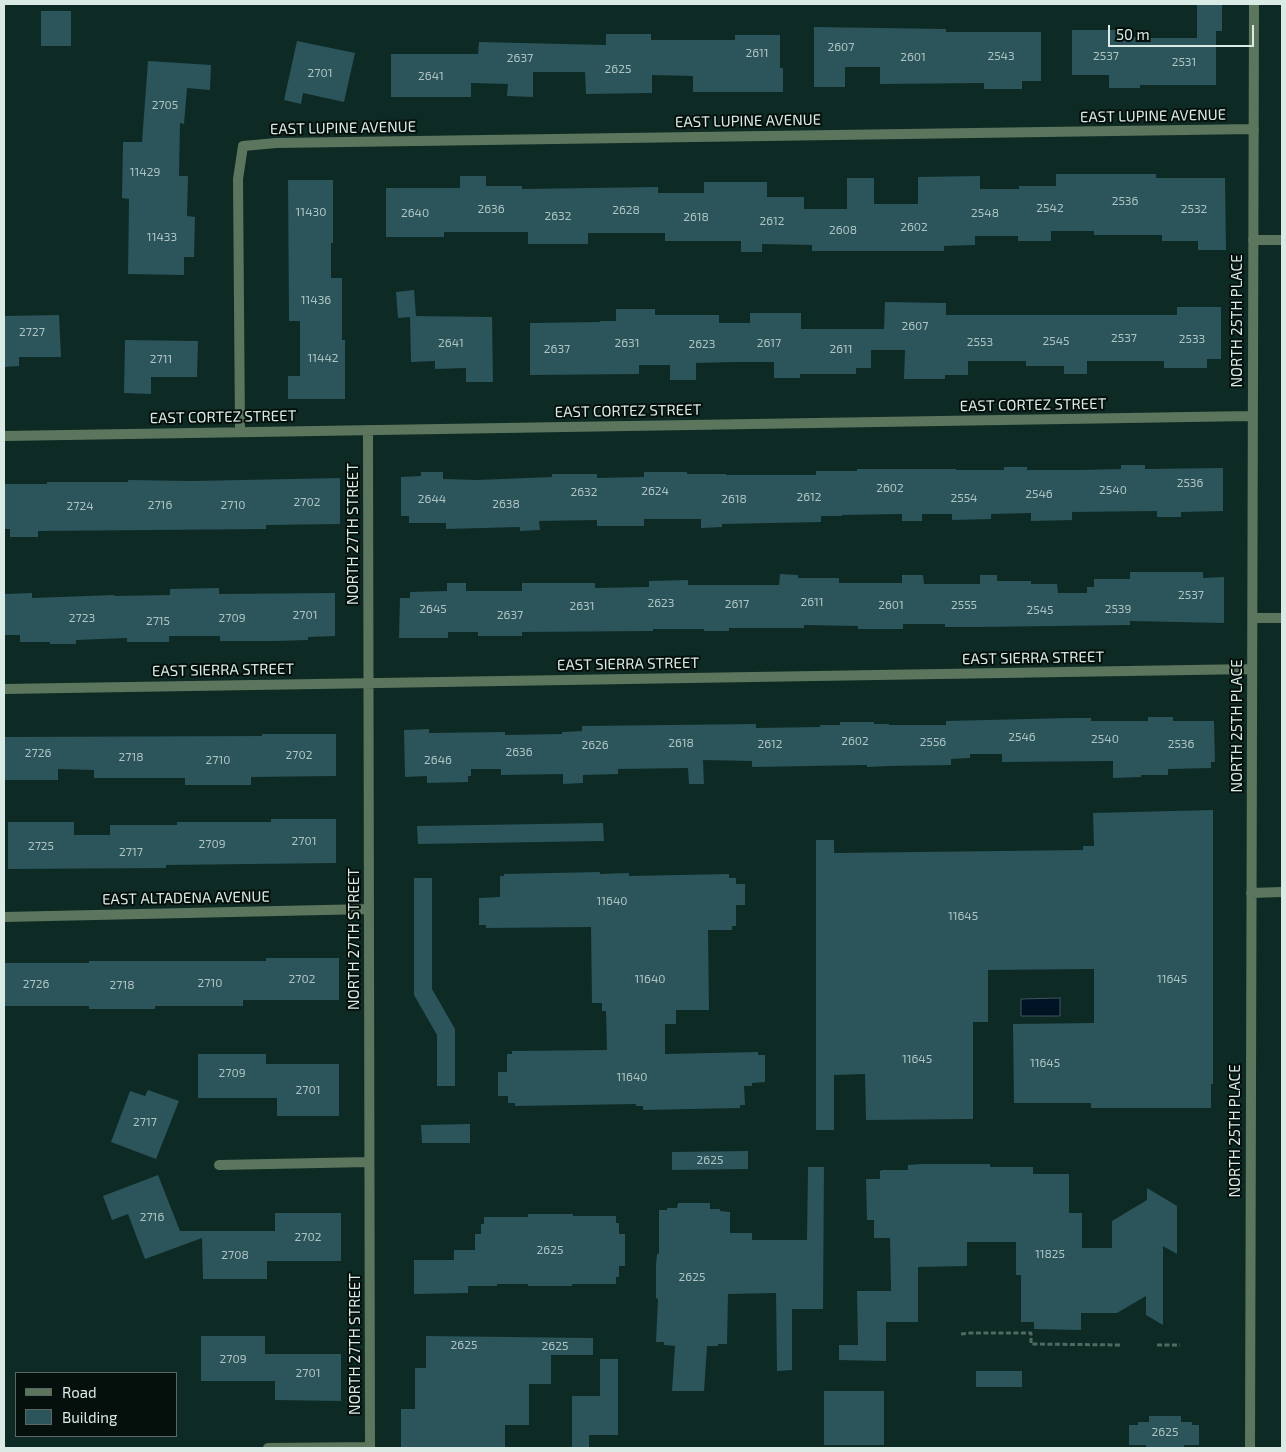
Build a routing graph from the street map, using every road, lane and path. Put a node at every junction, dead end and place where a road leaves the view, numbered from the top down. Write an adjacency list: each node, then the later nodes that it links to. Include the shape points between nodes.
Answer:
1 (1254, 4): 2 (street, NORTH 25TH PLACE)
2 (1254, 129): 3 (street, NORTH 25TH PLACE); 7 (street, EAST LUPINE AVENUE, via 243,146 238,179)
3 (1253, 240): 4 (street); 5 (street, NORTH 25TH PLACE)
4 (1282, 240)
5 (1252, 416): 6 (street, EAST CORTEZ STREET); 9 (street, NORTH 25TH PLACE)
6 (368, 430): 7 (street, EAST CORTEZ STREET); 12 (street, NORTH 27TH STREET)
7 (240, 432): 8 (street, EAST CORTEZ STREET)
8 (4, 436)
9 (1252, 618): 10 (street); 11 (street, NORTH 25TH PLACE)
10 (1282, 618)
11 (1252, 669): 12 (street, EAST SIERRA STREET); 15 (street, NORTH 25TH PLACE)
12 (369, 683): 13 (street, EAST SIERRA STREET); 16 (street, NORTH 27TH STREET)
13 (4, 689)
14 (1282, 892): 15 (street)
15 (1251, 893): 26 (street, NORTH 25TH PLACE)
16 (369, 909): 17 (street, EAST ALTADENA AVENUE); 18 (street, NORTH 27TH STREET)
17 (4, 917)
18 (369, 1162): 19 (street); 24 (street, NORTH 27TH STREET)
19 (219, 1165)
20 (961, 1334): 21 (path, via 1031,1332 1031,1344)
21 (1122, 1345)
22 (1157, 1345): 23 (path)
23 (1180, 1346)
24 (370, 1447): 25 (street)
25 (268, 1448)
26 (1250, 1448)

